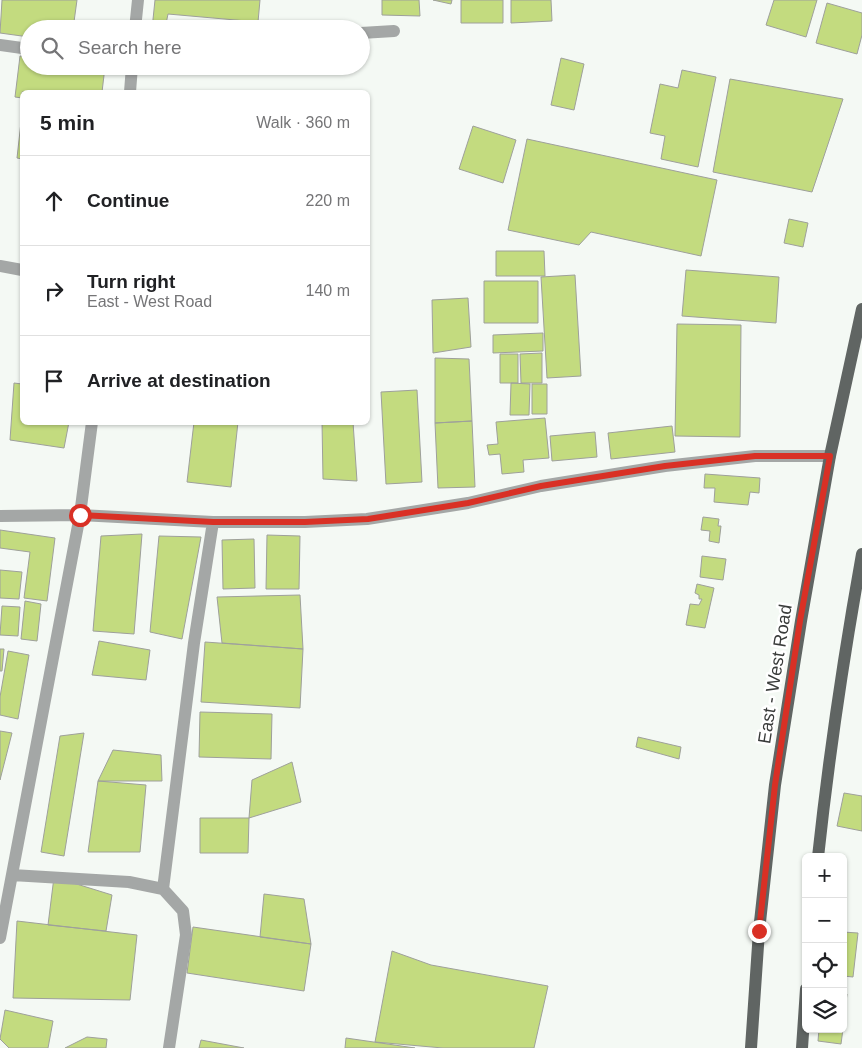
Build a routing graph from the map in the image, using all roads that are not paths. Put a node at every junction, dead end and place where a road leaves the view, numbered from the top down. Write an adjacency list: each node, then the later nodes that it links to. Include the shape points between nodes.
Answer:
1 (138, 0): 2 (street)
2 (137, 20)
3 (394, 31): 4 (street)
4 (370, 32)
5 (0, 45): 6 (street)
6 (20, 48)
7 (131, 75): 8 (street)
8 (130, 90)
9 (0, 266): 10 (street)
10 (20, 270)
11 (862, 309): 13 (main road, East - West Road)
12 (92, 425): 14 (street)
13 (830, 456): 16 (street, via 755,456 665,466 368,519); 24 (main road, East - West Road, via 775,785)
14 (80, 515): 15 (street); 16 (street); 19 (street)
15 (0, 516)
16 (213, 522): 20 (street, via 194,642)
17 (862, 554): 18 (main road)
18 (818, 853)
19 (12, 875): 20 (street, via 129,882); 21 (street)
20 (164, 889): 23 (street, via 182,911 186,934)
21 (0, 938)
22 (803, 1033): 25 (main road)
23 (169, 1048)
24 (750, 1048)
25 (802, 1048)

